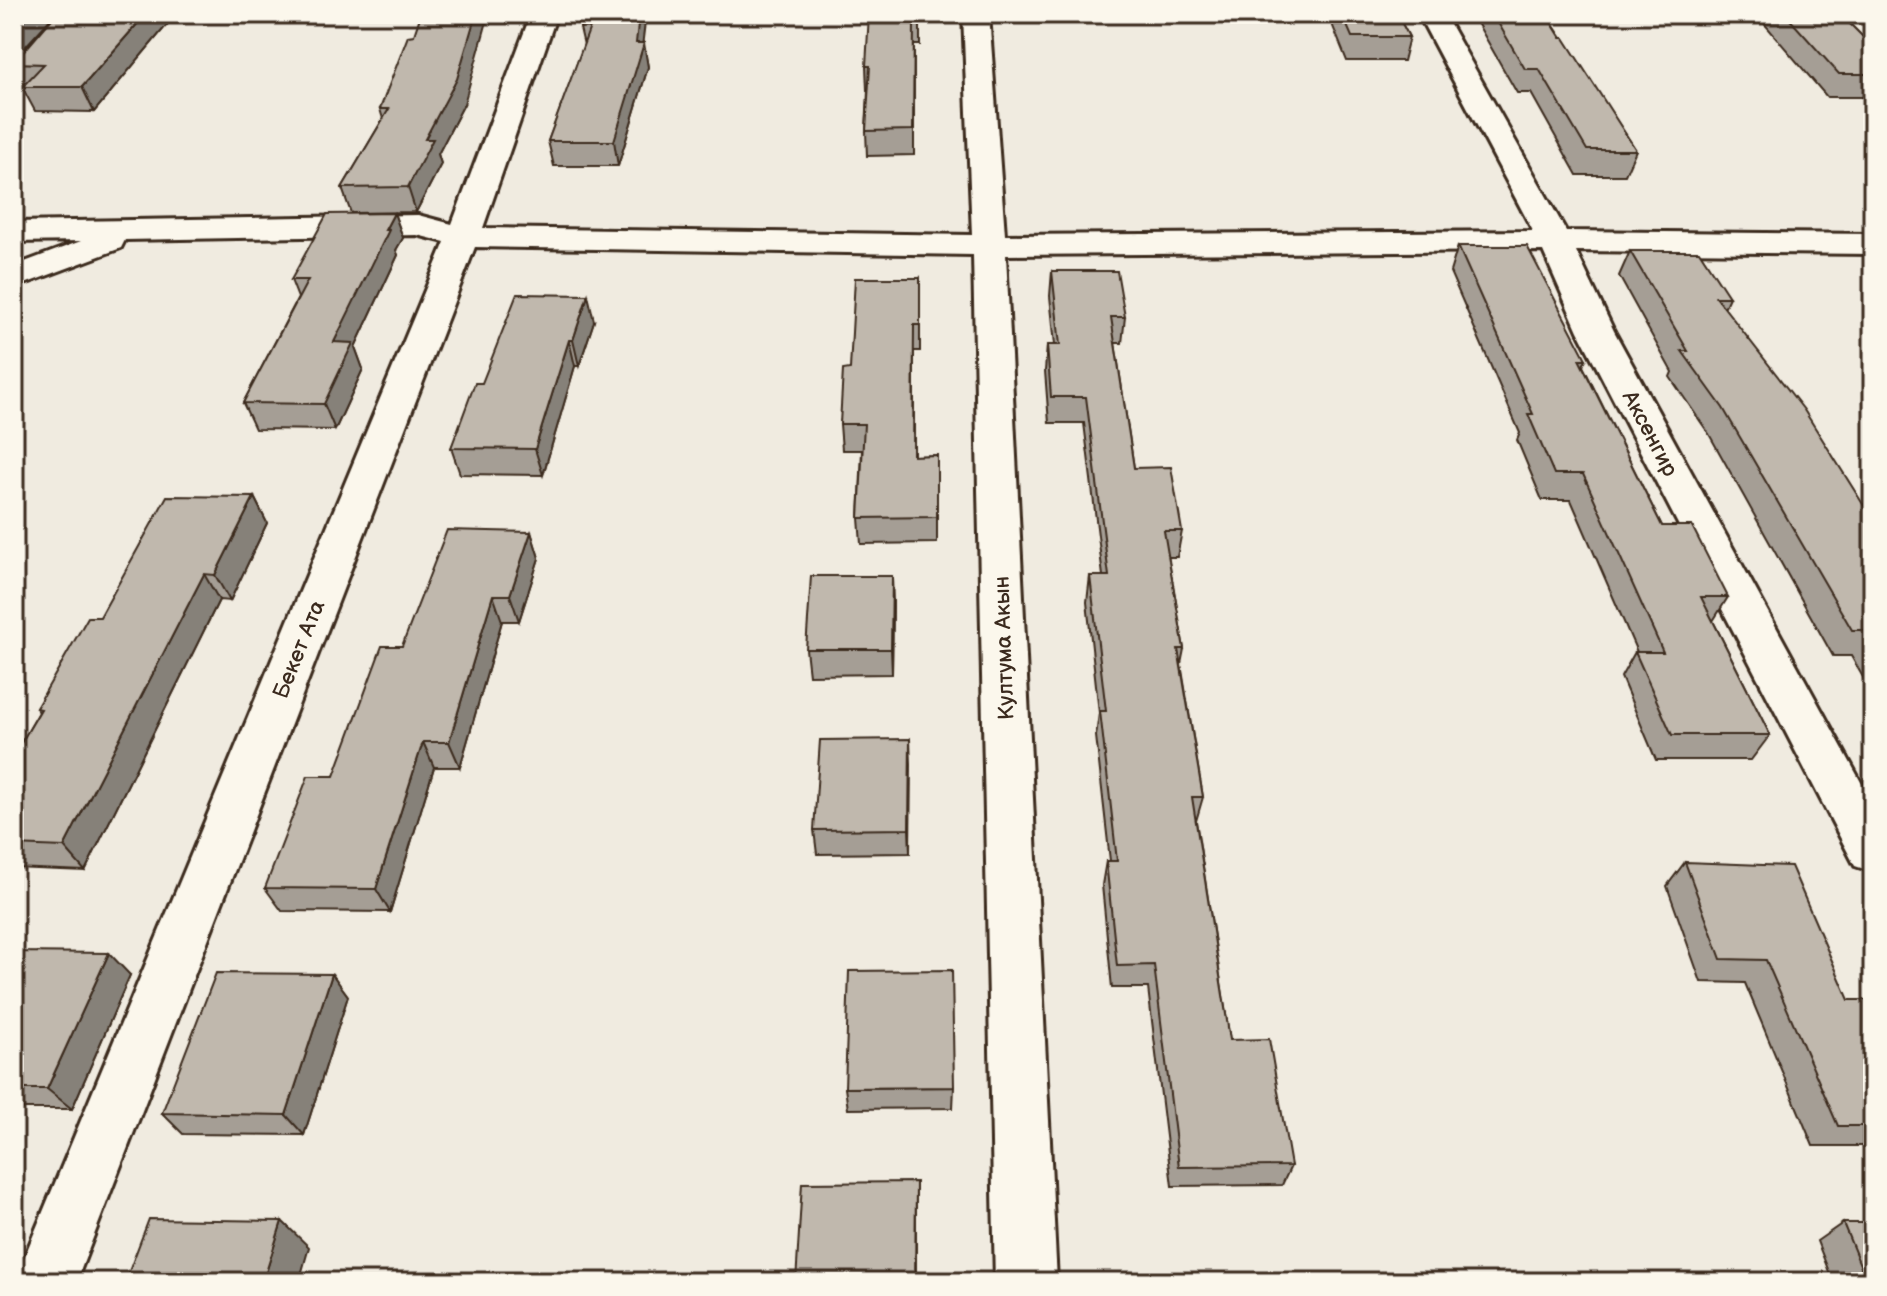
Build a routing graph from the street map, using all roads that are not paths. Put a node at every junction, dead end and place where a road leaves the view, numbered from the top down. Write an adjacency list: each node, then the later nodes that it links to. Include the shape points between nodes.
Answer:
1 (73, 14): 5 (street)
2 (544, 14): 8 (street, Бекет Ата)
3 (976, 14): 11 (street, Култума Акын)
4 (1431, 14): 9 (street, Аксенгир)
5 (14, 80)
6 (138, 230): 7 (street); 8 (street, via 418,225); 12 (street)
7 (14, 232)
8 (463, 237): 11 (street); 14 (street, Бекет Ата)
9 (1555, 241): 10 (street); 11 (street); 13 (street, Аксенгир, via 1596,331)
10 (1873, 244)
11 (989, 245): 15 (street, Култума Акын)
12 (14, 278)
13 (1873, 851)
14 (45, 1282)
15 (1026, 1282)

